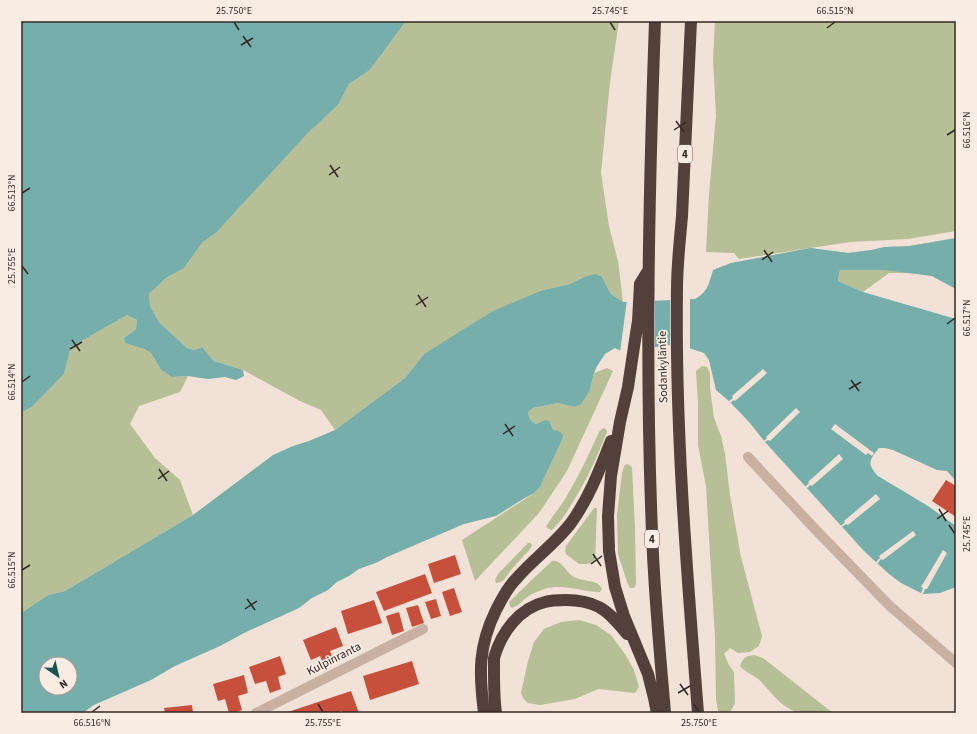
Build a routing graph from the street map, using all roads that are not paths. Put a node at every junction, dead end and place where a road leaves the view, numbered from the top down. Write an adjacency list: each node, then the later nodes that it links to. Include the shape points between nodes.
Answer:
1 (655, 21): 3 (highway, via 648,270 640,284)
2 (691, 21): 14 (highway, Sodankyläntie / 4, via 677,287 677,399)
3 (643, 293): 4 (highway); 13 (highway, Sodankyläntie / 4, via 648,364 652,534)
4 (620, 422): 7 (highway, via 611,476 609,551 615,587); 10 (highway, via 583,505 557,539 515,580 491,619 484,639 480,670)
5 (748, 457): 8 (street, via 886,602)
6 (423, 628): 9 (street, Kulpinranta)
7 (635, 644): 11 (highway, via 615,620 598,607 587,603 558,600 544,602 531,608 510,625 494,659); 12 (highway, via 648,674)
8 (956, 663)
9 (256, 713)
10 (484, 713)
11 (496, 713)
12 (657, 713)
13 (665, 713)
14 (698, 713)

